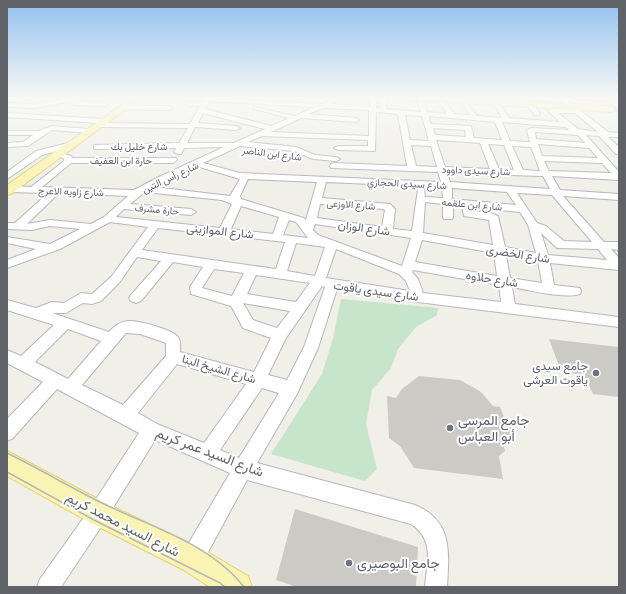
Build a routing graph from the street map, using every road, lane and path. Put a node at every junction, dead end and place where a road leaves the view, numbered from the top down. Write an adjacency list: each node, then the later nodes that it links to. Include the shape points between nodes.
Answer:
1 (41, 126): 20 (street)
2 (70, 126): 18 (street)
3 (88, 126): 22 (street)
4 (102, 126): 22 (main road)
5 (114, 126): 22 (street)
6 (191, 126): 38 (street)
7 (199, 126): 23 (street)
8 (212, 126): 17 (street)
9 (260, 126): 19 (street)
10 (279, 126): 19 (street, شارع رأس التين)
11 (372, 126): 29 (street)
12 (404, 126): 35 (street)
13 (429, 126): 31 (street, via 468,128); 34 (street)
14 (501, 126): 36 (street, via 506,134)
15 (569, 126): 24 (street)
16 (596, 126): 26 (street)
17 (236, 128)
18 (65, 129): 20 (street, via 51,128); 22 (street)
19 (272, 129): 25 (street, شارع رأس التين)
20 (44, 131): 21 (street); 37 (street, via 25,144)
21 (7, 133)
22 (98, 133): 33 (main road); 38 (street, شارع خليل بك, via 111,141); 47 (street)
23 (218, 133)
24 (580, 133): 26 (street); 30 (street, via 532,130); 41 (street)
25 (261, 134): 28 (street); 39 (street, شارع رأس التين)
26 (604, 134): 27 (street); 42 (street)
27 (619, 135)
28 (340, 137): 29 (street); 40 (street)
29 (372, 138): 40 (street, via 370,150)
30 (531, 139): 36 (street); 41 (street); 44 (street)
31 (470, 140): 32 (street); 34 (street)
32 (483, 140): 36 (street); 53 (street)
33 (76, 141): 43 (main road); 56 (street, via 39,154)
34 (433, 141): 35 (street); 51 (street)
35 (407, 142): 50 (street)
36 (506, 142): 54 (street)
37 (7, 145)
38 (181, 146): 39 (street, شارع خليل بك); 45 (street)
39 (237, 146): 48 (street, شارع ابن الناصر, via 251,152 311,157); 49 (street, شارع رأس التين)
40 (338, 148): 48 (street)
41 (594, 149): 42 (street); 52 (street)
42 (619, 152)
43 (56, 155): 46 (street, via 68,157); 62 (main road)
44 (538, 158): 52 (street); 55 (street)
45 (173, 160): 47 (street, حارة ابن العفيف); 58 (street)
46 (68, 161): 47 (street, حارة ابن العفيف); 63 (street)
47 (83, 161)
48 (335, 163): 50 (street, شارع سيدى داوود); 59 (street)
49 (197, 164): 57 (street, شارع سيدى الحجازي); 58 (street, شارع رأس التين)
50 (412, 168): 51 (street, شارع سيدى داوود)
51 (440, 169): 53 (street, شارع سيدى داوود); 61 (street)
52 (614, 170): 55 (street, شارع سيدى داوود)
53 (495, 171): 54 (street, شارع سيدى داوود)
54 (519, 172): 55 (street, شارع سيدى داوود)
55 (545, 173): 67 (street)
56 (7, 176)
57 (245, 177): 59 (street, شارع سيدى الحجازي); 70 (street, via 235,196)
58 (162, 179): 66 (street, شارع رأس التين)
59 (327, 180): 60 (street, شارع سيدى الحجازي); 71 (street)
60 (422, 183): 61 (street, شارع سيدى الحجازي); 69 (street)
61 (446, 184): 64 (street, شارع سيدى الحجازي); 72 (street)
62 (8, 190): 63 (street, شارع زاويه الاعرج)
63 (32, 190): 65 (street, شارع زاويه الاعرج)
64 (512, 190): 67 (street, شارع سيدى الحجازي); 76 (street)
65 (56, 191): 66 (street, شارع زاويه الاعرج); 84 (street)
66 (139, 191): 70 (street, شارع زاويه الاعرج); 74 (street, شارع رأس التين)
67 (556, 193): 68 (street, شارع سيدى الحجازي); 94 (street)
68 (614, 196): 75 (street)
69 (420, 199): 72 (street, شارع ابن علقمه); 89 (street)
70 (236, 200): 78 (street, شارع زاويه الاعرج); 87 (street, via 237,204)
71 (316, 201): 81 (street); 88 (street, شارع الاوزعى, via 386,206 390,209)
72 (447, 201): 73 (street, شارع ابن علقمه); 79 (street)
73 (466, 203): 76 (street, شارع ابن علقمه); 97 (street, via 468,214 493,218)
74 (122, 206): 77 (street, حارة مشرف); 80 (street, شارع رأس التين)
75 (619, 207)
76 (523, 209): 83 (street)
77 (191, 212)
78 (285, 216): 86 (street, شارع زاويه الاعرج, via 300,220); 90 (street)
79 (448, 217)
80 (108, 219): 82 (street, شارع الموازينى); 85 (street, شارع رأس التين)
81 (311, 220): 86 (street); 88 (street, شارع الوزان)
82 (155, 224): 87 (street, شارع الموازينى); 98 (street)
83 (532, 225): 94 (street, via 542,228 561,245); 100 (street)
84 (12, 226): 85 (street, via 32,227 50,223)
85 (93, 227): 96 (street, شارع رأس التين)
86 (308, 231): 93 (street, شارع زاويه الاعرج, via 314,237)
87 (224, 232): 90 (street, شارع الموازينى)
88 (386, 232): 89 (street, شارع الوزان)
89 (417, 237): 97 (street, شارع الخضرى); 104 (street)
90 (277, 238): 91 (street, شارع الموازينى)
91 (292, 239): 93 (street, شارع الموازينى); 106 (street)
92 (7, 240): 96 (street)
93 (332, 244): 104 (street, شارع حلاوه, via 396,268); 108 (street)
94 (602, 246): 95 (street); 103 (street)
95 (619, 246)
96 (50, 248): 101 (street, شارع رأس التين)
97 (499, 251): 100 (street, شارع الخضرى); 107 (street)
98 (135, 253): 99 (street, شارع سيدى ياقوت); 117 (street, via 115,280 95,298 81,298 66,308 52,307)
99 (170, 258): 102 (street, شارع سيدى ياقوت); 112 (street)
100 (543, 258): 103 (street, شارع الخضرى); 109 (street)
101 (7, 264)
102 (211, 264): 105 (street, شارع سيدى ياقوت); 113 (street, via 195,290)
103 (619, 266)
104 (407, 269): 107 (street, شارع حلاوه); 111 (street)
105 (252, 270): 106 (street, شارع سيدى ياقوت); 113 (street)
106 (280, 274): 108 (street, شارع سيدى ياقوت)
107 (505, 282): 109 (street, شارع حلاوه); 116 (street)
108 (325, 283): 111 (street, شارع سيدى ياقوت); 115 (street); 126 (street, via 311,348)
109 (549, 289): 110 (street, شارع حلاوه)
110 (575, 291)
111 (418, 297): 116 (street, شارع سيدى ياقوت)
112 (136, 298)
113 (237, 300): 115 (street); 120 (street, via 248,324)
114 (7, 305): 117 (street)
115 (300, 308): 120 (street)
116 (509, 308): 118 (street, شارع سيدى ياقوت)
117 (37, 313): 119 (street)
118 (619, 322)
119 (65, 323): 121 (street); 123 (street)
120 (280, 335): 124 (street)
121 (112, 340): 122 (street, شارع الشيخ البنا, via 123,328 141,328 171,339); 125 (street)
122 (174, 357): 124 (street, شارع الشيخ البنا); 127 (street)
123 (15, 360): 125 (street, شارع السيد عمر كريم)
124 (258, 380): 126 (street, شارع الشيخ البنا); 130 (street)
125 (62, 384): 127 (street, شارع السيد عمر كريم); 129 (street)
126 (291, 389): 132 (street)
127 (125, 415): 128 (street, شارع السيد عمر كريم)
128 (151, 430): 130 (street, شارع السيد عمر كريم); 133 (street)
129 (7, 432)
130 (207, 454): 132 (street, شارع السيد عمر كريم)
131 (7, 463): 133 (main road, شارع السيد محمد كريم)
132 (243, 468): 134 (street); 137 (street, شارع السيد عمر كريم, via 424,519 436,535 438,546)
133 (98, 512): 134 (main road, شارع السيد محمد كريم); 135 (street)
134 (192, 559): 136 (main road, شارع السيد محمد كريم)
135 (48, 587)
136 (237, 587)
137 (436, 587)

